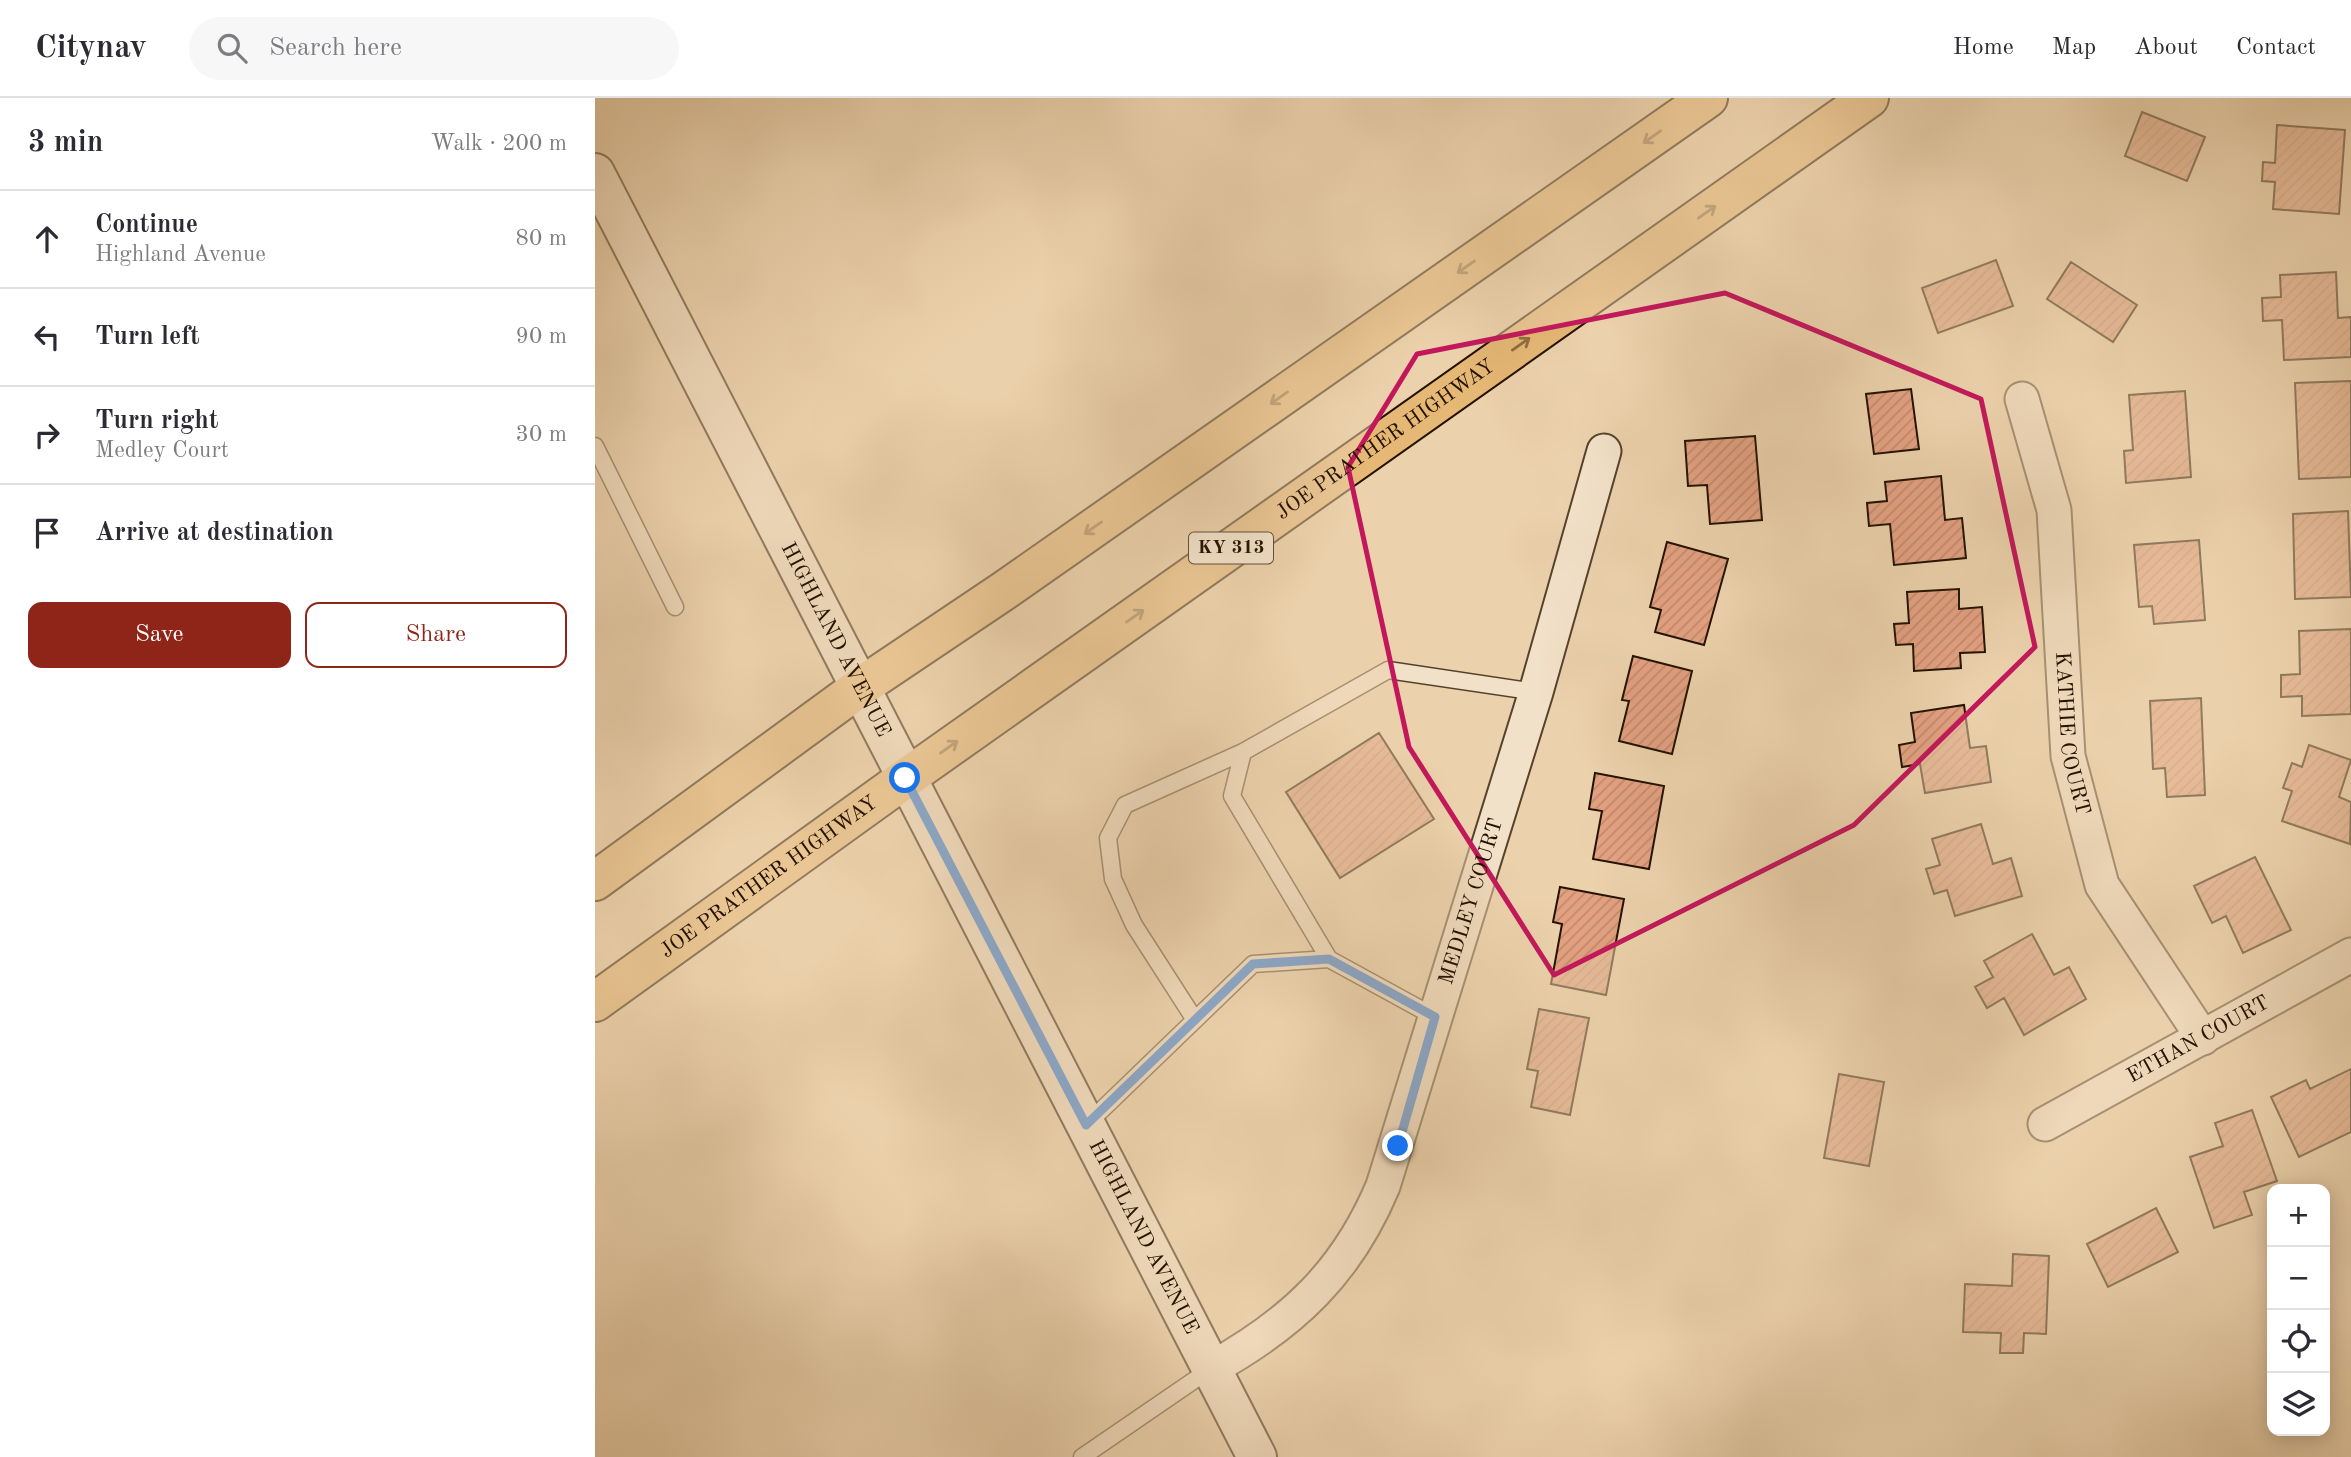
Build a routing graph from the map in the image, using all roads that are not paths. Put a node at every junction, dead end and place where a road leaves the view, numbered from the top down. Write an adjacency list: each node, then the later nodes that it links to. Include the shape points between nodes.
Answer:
1 (1708, 98): 8 (highway, one-way to 8)
2 (1869, 98): 11 (highway, JOE PRATHER HIGHWAY / KY 313, one-way to 2)
3 (595, 173): 8 (main road, HIGHLAND AVENUE)
4 (2022, 399): 18 (street, KATHIE COURT, via 2054,510 2068,756 2102,885)
5 (595, 446): 7 (lane)
6 (1604, 451): 9 (street, MEDLEY COURT)
7 (675, 607)
8 (859, 688): 11 (main road, HIGHLAND AVENUE); 12 (highway)
9 (1536, 692): 10 (lane, via 1388,670); 16 (street, MEDLEY COURT)
10 (1243, 752): 14 (lane, via 1232,796); 17 (lane, via 1125,805 1108,838 1113,879 1134,925)
11 (905, 778): 15 (highway, JOE PRATHER HIGHWAY / KY 313); 20 (main road, HIGHLAND AVENUE)
12 (595, 881)
13 (2351, 955): 18 (street, ETHAN COURT)
14 (1329, 959): 16 (lane); 17 (lane, via 1253,964)
15 (595, 1002)
16 (1435, 1017): 21 (street, MEDLEY COURT, via 1383,1186 1349,1254 1285,1321)
17 (1195, 1020): 20 (lane)
18 (2203, 1038): 19 (street, ETHAN COURT)
19 (2045, 1124)
20 (1086, 1125): 21 (main road, HIGHLAND AVENUE)
21 (1212, 1368): 22 (lane); 23 (main road, HIGHLAND AVENUE)
22 (1082, 1457)
23 (1257, 1457)

